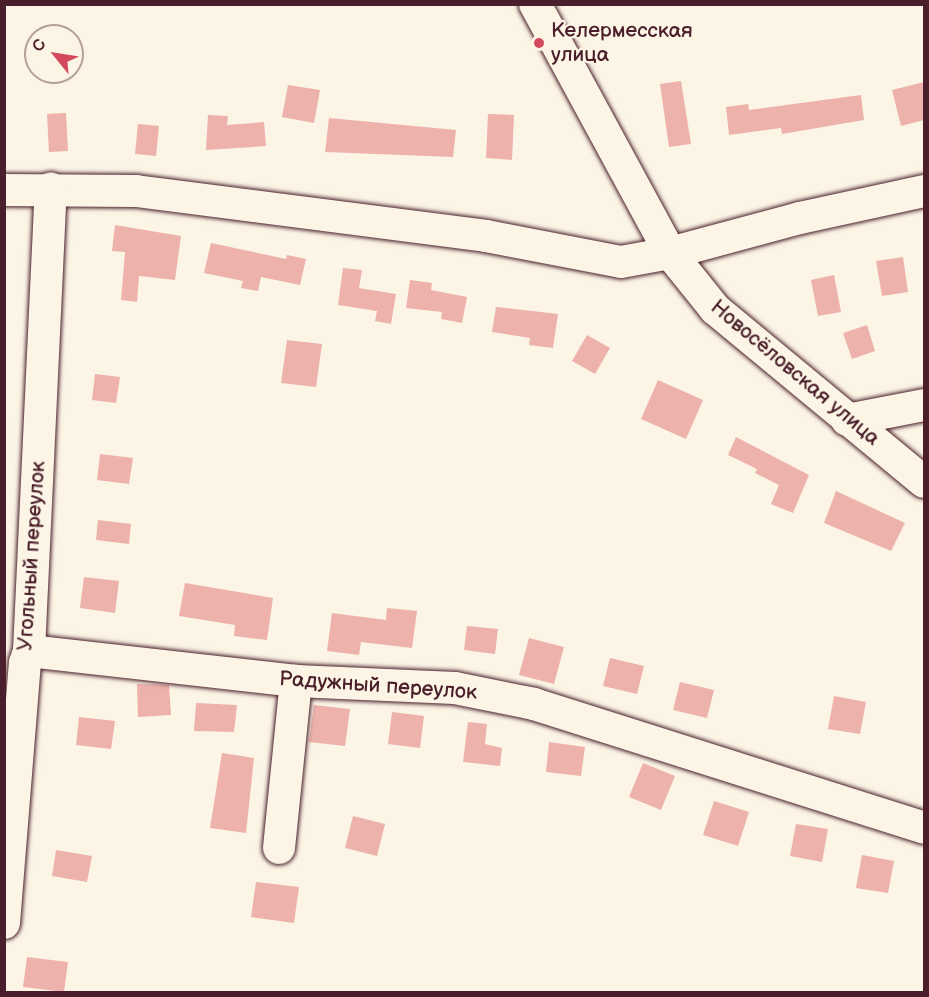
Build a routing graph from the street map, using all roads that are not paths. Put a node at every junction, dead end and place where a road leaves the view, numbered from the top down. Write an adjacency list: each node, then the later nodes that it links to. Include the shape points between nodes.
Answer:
1 (535, 4): 5 (street, Новосёловская улица)
2 (51, 189): 3 (street); 5 (street, via 136,191 416,227 621,262); 9 (street, Угольный переулок)
3 (4, 190)
4 (924, 191): 5 (street, via 800,218)
5 (670, 254): 7 (street, Новосёловская улица, via 716,309)
6 (924, 405): 7 (street)
7 (847, 420): 8 (street, Новосёловская улица)
8 (924, 482)
9 (19, 658): 10 (street, Радужный переулок); 13 (street, Угольный переулок)
10 (296, 681): 11 (street, Радужный переулок, via 455,688 534,704); 12 (street)
11 (924, 828)
12 (279, 848)
13 (4, 923)

